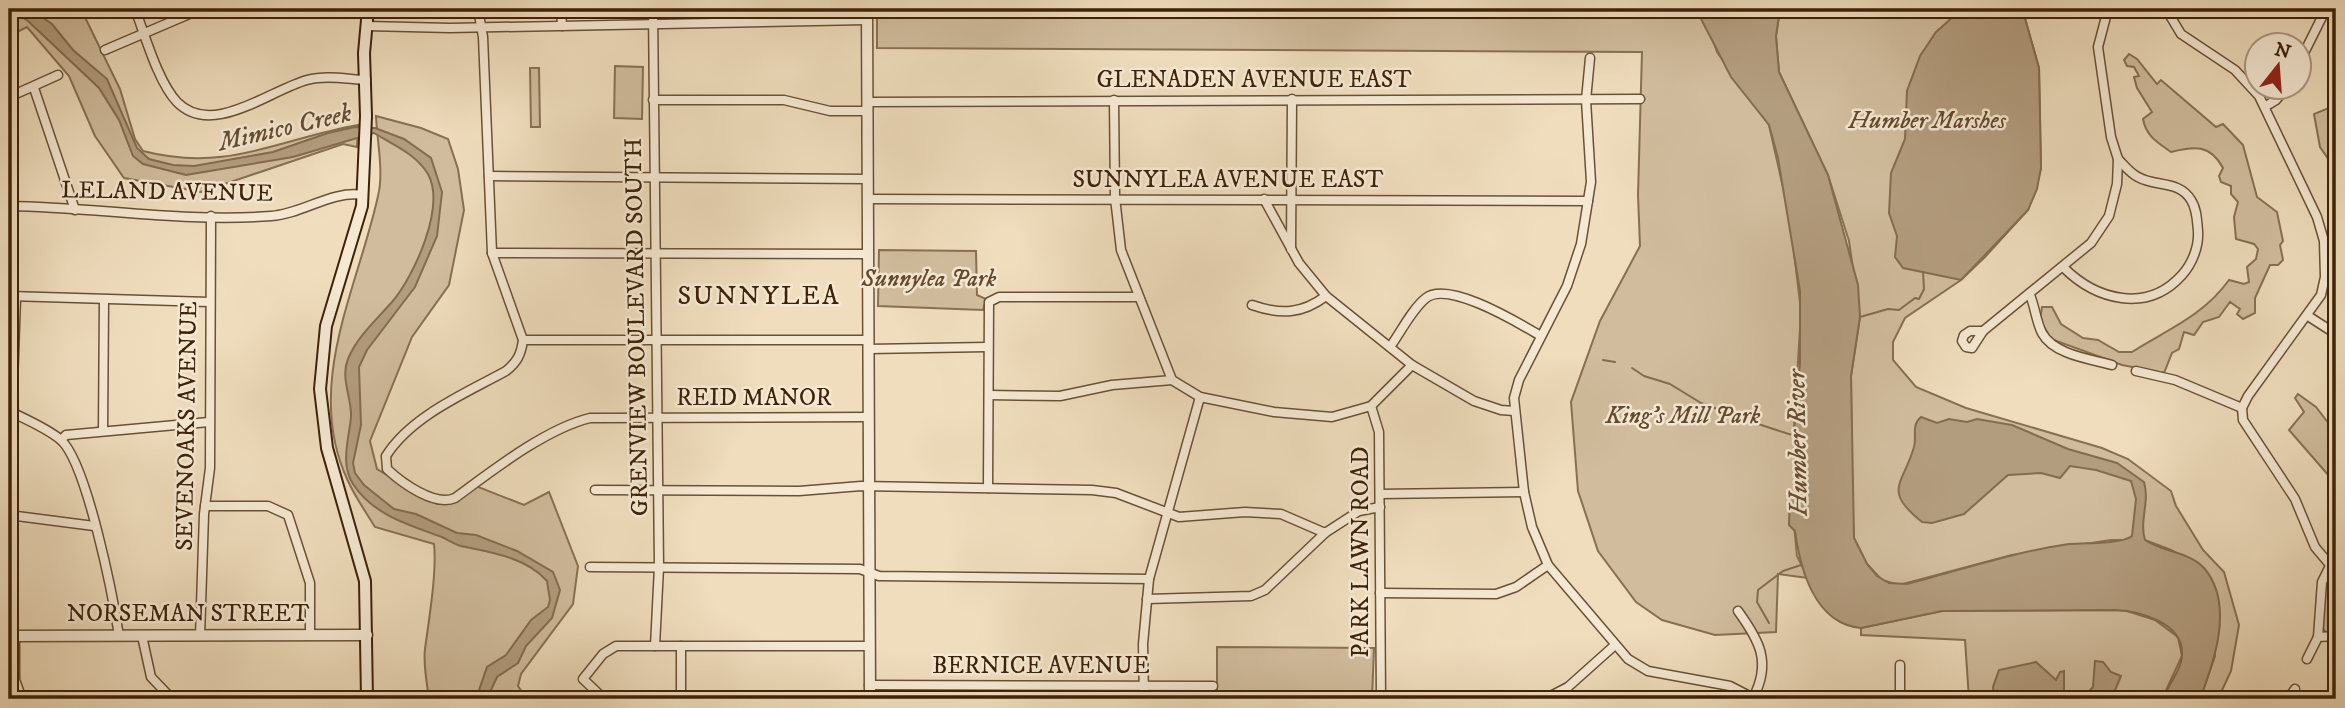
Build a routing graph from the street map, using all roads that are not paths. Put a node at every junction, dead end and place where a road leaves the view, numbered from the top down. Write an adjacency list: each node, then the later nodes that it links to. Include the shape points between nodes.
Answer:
1 (135, 9): 16 (street)
2 (201, 9): 16 (street)
3 (368, 9): 15 (main road)
4 (478, 9): 14 (street)
5 (561, 9): 13 (street)
6 (653, 9): 12 (street, GRENVIEW BOULEVARD SOUTH)
7 (867, 9): 11 (street)
8 (2166, 9): 31 (street, via 2181,34 2235,70)
9 (2326, 9): 17 (street)
10 (2105, 10): 32 (street, via 2099,66)
11 (866, 20): 12 (street); 30 (street)
12 (653, 24): 13 (street); 26 (street, GRENVIEW BOULEVARD SOUTH)
13 (562, 26): 14 (street)
14 (481, 28): 15 (street); 33 (street)
15 (367, 31): 21 (main road)
16 (145, 33): 18 (street); 21 (street, via 174,99 205,115 228,112 312,79)
17 (2314, 33)
18 (105, 50)
19 (1590, 58): 28 (street)
20 (58, 75): 22 (street)
21 (366, 80): 38 (main road)
22 (34, 88): 23 (street); 45 (street)
23 (9, 97)
24 (1292, 99): 27 (street, GLENADEN AVENUE EAST); 28 (street, GLENADEN AVENUE EAST); 42 (street)
25 (1640, 99): 28 (street, GLENADEN AVENUE EAST)
26 (653, 100): 30 (street, GLENADEN AVENUE EAST, via 784,100 830,111); 35 (street, GRENVIEW BOULEVARD SOUTH)
27 (1114, 100): 30 (street, GLENADEN AVENUE EAST); 39 (street)
28 (1586, 100): 43 (street, via 1591,165)
29 (2273, 102): 31 (street)
30 (868, 106): 36 (street)
31 (2266, 106): 59 (street, via 2324,241 2324,286)
32 (2118, 159): 34 (street); 37 (street)
33 (489, 176): 35 (street); 48 (street)
34 (2136, 176): 37 (street); 51 (street, via 2180,189 2191,200 2198,237 2184,273 2154,295 2124,299 2090,289)
35 (655, 177): 36 (street); 49 (street, GRENVIEW BOULEVARD SOUTH)
36 (868, 179): 40 (street)
37 (2116, 184): 51 (street, via 2099,234)
38 (363, 195): 46 (street, LELAND AVENUE, via 337,196 272,216); 106 (main road, via 326,326 320,388 327,448 365,581)
39 (1115, 198): 40 (street, SUNNYLEA AVENUE EAST); 41 (street, SUNNYLEA AVENUE EAST); 55 (street, via 1121,250)
40 (868, 199): 50 (street)
41 (1264, 199): 42 (street, SUNNYLEA AVENUE EAST); 47 (street)
42 (1291, 200): 43 (street, SUNNYLEA AVENUE EAST); 47 (street)
43 (1588, 201): 62 (street, via 1576,265)
44 (9, 206): 45 (street, LELAND AVENUE)
45 (75, 210): 46 (street, LELAND AVENUE)
46 (211, 216): 57 (street, SEVENOAKS AVENUE)
47 (1291, 249): 54 (street)
48 (492, 253): 49 (street); 63 (street)
49 (656, 254): 50 (street); 64 (street, GRENVIEW BOULEVARD SOUTH)
50 (868, 254): 65 (street)
51 (2063, 267): 52 (street)
52 (2030, 295): 60 (street); 69 (street, via 2049,341 2060,349)
53 (13, 296): 56 (street); 77 (street)
54 (1326, 296): 58 (street, via 1299,311 1275,311); 66 (street)
55 (1137, 297): 67 (street, via 993,298 987,308); 71 (street)
56 (104, 300): 57 (street); 81 (street)
57 (209, 302): 80 (street, SEVENOAKS AVENUE)
58 (1252, 304)
59 (2308, 316): 61 (street); 75 (street)
60 (1983, 331)
61 (2336, 334)
62 (1541, 336): 66 (street, via 1481,304 1439,295 1425,298); 76 (street, via 1519,380)
63 (523, 340): 64 (street); 78 (street, REID MANOR, via 516,362 434,413 395,444 385,459 387,469 432,497 450,500 508,459 570,425 597,417)
64 (656, 341): 65 (street); 78 (street, GRENVIEW BOULEVARD SOUTH)
65 (868, 345): 67 (street); 79 (street)
66 (1391, 346): 68 (street)
67 (987, 347): 72 (street)
68 (1412, 365): 74 (street); 76 (street, via 1474,401)
69 (2112, 365)
70 (2136, 371): 75 (street, via 2175,380)
71 (1172, 380): 72 (street, via 1112,385 1060,396); 73 (street)
72 (989, 395): 84 (street)
73 (1200, 397): 74 (street, via 1302,416 1332,417); 91 (street)
74 (1371, 406): 88 (street, PARK LAWN ROAD, via 1379,432)
75 (2242, 408): 98 (street, via 2243,420 2295,499 2311,541)
76 (1514, 411): 87 (street)
77 (10, 412): 82 (street)
78 (656, 417): 79 (street, REID MANOR); 86 (street, GRENVIEW BOULEVARD SOUTH)
79 (869, 417): 83 (street)
80 (209, 422): 81 (street); 89 (street, SEVENOAKS AVENUE)
81 (103, 431): 82 (street, via 66,435)
82 (61, 440): 93 (street, via 83,483)
83 (868, 486): 84 (street); 86 (street); 99 (street)
84 (988, 488): 91 (street, via 1109,491)
85 (595, 491): 86 (street)
86 (658, 491): 97 (street, GRENVIEW BOULEVARD SOUTH)
87 (1524, 492): 88 (street); 95 (street)
88 (1380, 494): 90 (street, PARK LAWN ROAD)
89 (205, 506): 105 (street, via 268,506 288,516 310,583); 109 (street, SEVENOAKS AVENUE)
90 (1380, 507): 94 (street, via 1359,511); 101 (street, PARK LAWN ROAD)
91 (1168, 513): 94 (street, via 1192,518 1268,512); 100 (street)
92 (9, 515): 93 (street)
93 (94, 526): 104 (street)
94 (1325, 533): 102 (street, via 1265,590 1251,596)
95 (1548, 565): 101 (street, via 1516,587 1496,594); 112 (street)
96 (590, 567): 97 (street)
97 (659, 567): 99 (street); 113 (street, GRENVIEW BOULEVARD SOUTH)
98 (2333, 569): 111 (street, via 2322,582)
99 (869, 572): 100 (street, via 879,576); 115 (street)
100 (1149, 579): 102 (street)
101 (1380, 593): 129 (street, PARK LAWN ROAD)
102 (1147, 599): 119 (street)
103 (1738, 611): 131 (street, via 1761,649)
104 (119, 635): 107 (street, NORSEMAN STREET); 108 (street, NORSEMAN STREET)
105 (310, 635): 106 (street, NORSEMAN STREET); 109 (street, NORSEMAN STREET)
106 (367, 635): 124 (main road)
107 (12, 636): 122 (street, via 15,680)
108 (142, 636): 109 (street, NORSEMAN STREET); 123 (street, via 151,677)
109 (200, 636)
110 (2336, 636): 111 (street)
111 (2318, 637): 116 (street)
112 (1615, 645): 130 (street, via 1568,687); 131 (street, via 1648,670 1730,686)
113 (655, 646): 114 (street); 125 (street, via 616,646 603,654 583,679)
114 (681, 646): 115 (street); 126 (street)
115 (869, 646): 118 (street)
116 (2307, 659)
117 (1900, 665): 132 (street)
118 (869, 685): 119 (street, BERNICE AVENUE); 127 (street)
119 (1143, 685): 120 (street, BERNICE AVENUE); 128 (street)
120 (1213, 686)
121 (2295, 689): 133 (street)
122 (22, 699)
123 (172, 699)
124 (367, 699)
125 (604, 699)
126 (681, 699)
127 (870, 699)
128 (1144, 699)
129 (1381, 699)
130 (1545, 699)
131 (1754, 699)
132 (1900, 699)
133 (2288, 699)

